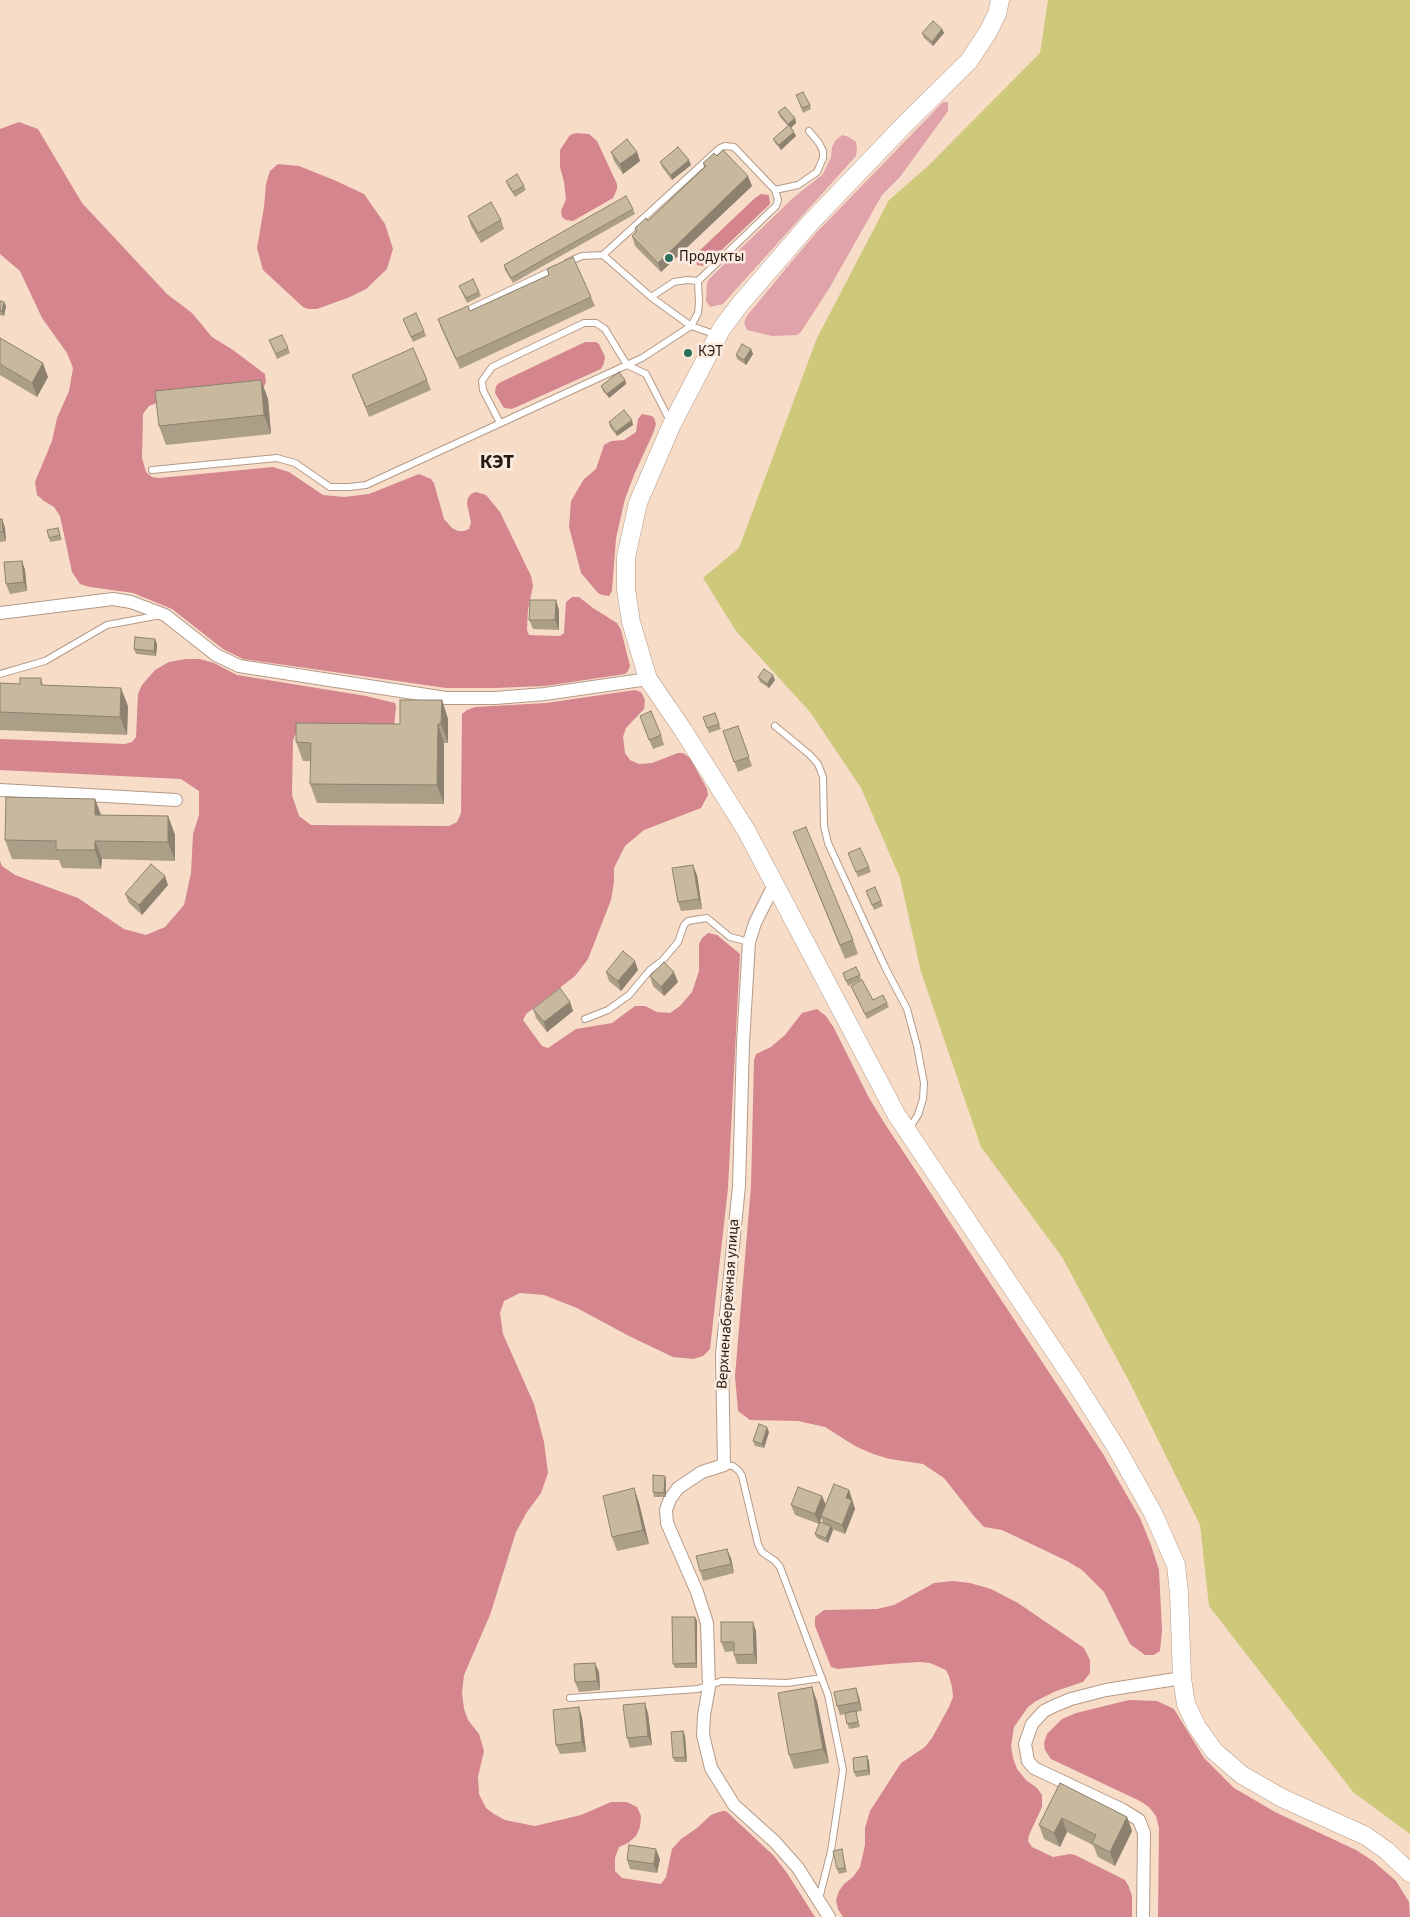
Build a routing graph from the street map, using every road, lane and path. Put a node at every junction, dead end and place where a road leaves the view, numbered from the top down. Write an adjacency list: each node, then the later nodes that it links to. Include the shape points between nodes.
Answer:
1 (1000, 0): 9 (main road, via 988,32 969,61 811,222 730,315)
2 (809, 131): 3 (lane, via 823,151 817,172 798,185)
3 (775, 190): 4 (lane, via 734,148 725,146); 5 (lane, via 776,206)
4 (604, 255): 6 (lane); 7 (lane, via 582,256)
5 (698, 280): 6 (lane, via 674,282); 8 (lane, via 700,303)
6 (651, 297): 8 (lane)
7 (452, 318)
8 (691, 326): 9 (lane); 10 (lane)
9 (718, 335): 12 (main road)
10 (628, 365): 11 (lane); 11 (lane, via 605,329 584,323 492,367 482,381 483,390); 12 (lane, via 646,374)
11 (500, 423): 13 (lane, via 366,485 330,487 295,463 277,458)
12 (672, 424): 17 (main road, via 638,503 626,558 631,622)
13 (152, 470)
14 (0, 613): 15 (street, via 113,599)
15 (165, 615): 16 (lane, via 107,626 45,661); 17 (street, via 216,655 239,666 446,698 545,694)
16 (0, 674)
17 (648, 679): 21 (main road, via 717,782)
18 (774, 726): 24 (lane, via 818,764 823,777 828,843 885,967 908,1008 918,1046 924,1099)
19 (0, 790): 20 (street)
20 (176, 800)
21 (774, 883): 22 (street, Верхненабережная улица); 24 (main road)
22 (749, 942): 23 (lane, via 730,937 707,918 688,921 678,942 629,995 608,1010); 25 (street, Верхненабережная улица, via 739,1186 722,1355)
23 (585, 1019)
24 (907, 1133): 27 (main road, via 1075,1382 1153,1513 1176,1565)
25 (724, 1465): 26 (lane, via 733,1466 742,1476 758,1544 762,1552 780,1567); 28 (street, via 702,1472 684,1484 670,1499 666,1510 667,1523 706,1619)
26 (822, 1678): 28 (lane, via 787,1683 722,1681); 31 (lane, via 843,1770 832,1851)
27 (1182, 1678): 30 (main road, via 1186,1704 1197,1727 1228,1765 1282,1798 1366,1836); 33 (street, via 1106,1690 1054,1706 1032,1724 1025,1744 1028,1761 1034,1768 1139,1820 1144,1833)
28 (709, 1687): 29 (lane); 31 (street, via 704,1735 714,1774 734,1805 792,1861)
29 (570, 1698)
30 (1410, 1873)
31 (818, 1901): 32 (street)
32 (829, 1917)
33 (1143, 1917)

